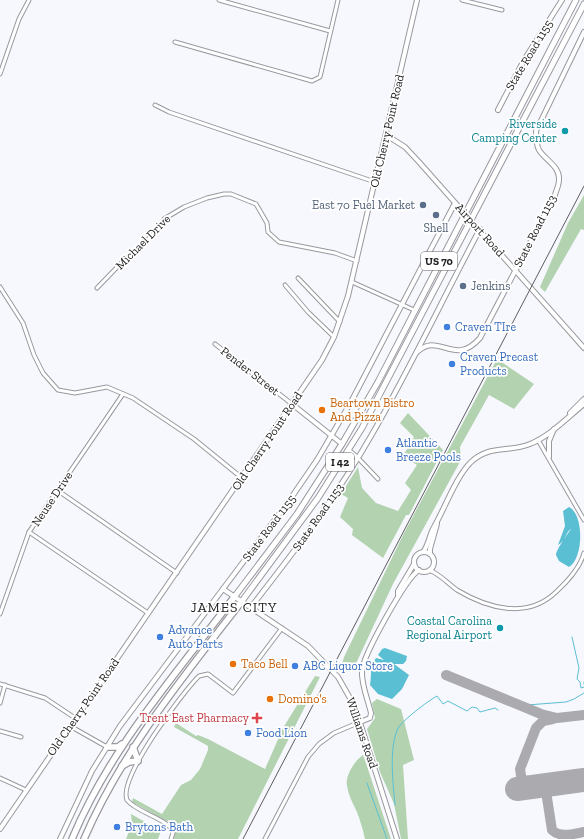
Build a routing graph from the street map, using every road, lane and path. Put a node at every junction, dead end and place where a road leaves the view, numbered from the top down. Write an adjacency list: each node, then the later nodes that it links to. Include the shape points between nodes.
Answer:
1 (29, 0): 13 (street, via 19,19)
2 (219, 0): 10 (street)
3 (338, 0): 10 (street)
4 (417, 0): 16 (street, Old Cherry Point Road)
5 (462, 0): 9 (street)
6 (562, 0): 15 (street, State Road 1155, via 526,56)
7 (576, 0): 19 (highway, US 70)
8 (584, 4): 20 (highway, I 42)
9 (502, 10)
10 (330, 32): 12 (street, via 320,77 312,81)
11 (584, 32): 23 (street, State Road 1153, via 536,131 536,144 540,152 554,165 559,180 554,195)
12 (175, 42)
13 (0, 74)
14 (155, 105): 17 (street)
15 (498, 110)
16 (386, 135): 17 (street, Old Cherry Point Road); 18 (street, Airport Road, via 405,147)
17 (375, 182): 22 (street, Old Cherry Point Road)
18 (455, 202): 19 (street, Airport Road); 29 (street, State Road 1155)
19 (465, 213): 20 (street, Airport Road); 30 (highway, US 70)
20 (471, 220): 21 (street, Airport Road); 45 (highway, I 42)
21 (480, 229): 23 (street, Airport Road); 35 (street, State Road 1153)
22 (357, 261): 25 (street, Old Cherry Point Road); 28 (street, Michael Drive, via 335,253 276,241 268,232 267,223 256,204 231,194 224,194 207,198 161,221 161,225 141,247 126,258)
23 (515, 270): 34 (street, Airport Road); 35 (street, State Road 1153, via 480,338 473,346 456,352 430,345 417,351)
24 (298, 278): 31 (street)
25 (352, 282): 29 (street); 31 (street, Old Cherry Point Road)
26 (285, 285): 32 (street)
27 (0, 287): 36 (street, via 23,323 43,373 58,390 76,393 107,387)
28 (97, 288)
29 (402, 305): 30 (street); 42 (street, State Road 1155)
30 (414, 310): 44 (highway, US 70, via 378,382)
31 (340, 322): 32 (street, Old Cherry Point Road)
32 (334, 337): 38 (street, Old Cherry Point Road, via 322,360)
33 (215, 344): 38 (street, Pender Street)
34 (584, 348)
35 (412, 358): 47 (street, State Road 1153)
36 (123, 394): 48 (street, via 194,439); 50 (street, Neuse Drive)
37 (584, 399): 40 (street)
38 (292, 404): 42 (street, Pender Street); 48 (street, Old Cherry Point Road)
39 (584, 404): 40 (street)
40 (568, 416): 41 (street)
41 (554, 428): 43 (street); 46 (street, via 549,441)
42 (332, 436): 44 (street, Pender Street); 61 (street, State Road 1155, via 289,502)
43 (538, 440): 46 (street); 52 (street, via 521,447 487,452 471,462 462,472)
44 (342, 444): 63 (highway, US 70, via 297,514)
45 (348, 450): 47 (street); 64 (highway, I 42, via 318,498)
46 (549, 457): 51 (street)
47 (358, 458): 49 (street); 65 (street, State Road 1153, via 311,529)
48 (242, 478): 60 (street, Old Cherry Point Road)
49 (378, 479)
50 (57, 490): 53 (street, Neuse Drive); 60 (street)
51 (584, 520)
52 (437, 524): 54 (street); 56 (street)
53 (29, 532): 66 (street); 67 (street, Neuse Drive)
54 (423, 552): 56 (street); 57 (street, via 415,558)
55 (584, 553): 59 (street, via 572,575 553,596 535,606 513,610 501,609 461,592)
56 (430, 554): 59 (street, via 434,562)
57 (414, 564): 58 (street); 62 (street)
58 (419, 570): 59 (street); 62 (street, via 412,575)
59 (429, 570)
60 (177, 573): 66 (street, Old Cherry Point Road)
61 (223, 589): 63 (street, Williams Road); 78 (street, State Road 1155, via 136,704)
62 (398, 595): 73 (street, via 363,664 363,681 372,713 370,718)
63 (235, 596): 64 (street, Williams Road); 77 (highway, US 70)
64 (242, 601): 65 (street, Williams Road); 79 (highway, I 42)
65 (251, 607): 68 (street, Williams Road)
66 (148, 613): 72 (street, Old Cherry Point Road)
67 (0, 614)
68 (282, 628): 73 (street, Williams Road, via 315,652 338,677 351,698); 81 (street, via 233,693 208,674 199,676 158,730)
69 (0, 684): 70 (street)
70 (5, 686): 71 (street); 72 (street, via 45,698)
71 (0, 703)
72 (75, 718): 74 (street, Old Cherry Point Road)
73 (360, 722): 90 (street, via 334,733 319,744 308,757); 91 (street, Williams Road)
74 (70, 726): 78 (street); 84 (street, Old Cherry Point Road)
75 (0, 731): 76 (street)
76 (21, 737)
77 (125, 741): 78 (highway, via 118,747); 80 (highway, US 70)
78 (107, 747): 80 (highway); 86 (street, State Road 1155, via 84,786)
79 (133, 747): 81 (highway); 82 (highway, I 42)
80 (112, 762): 87 (highway, US 70, via 91,798)
81 (138, 762): 82 (highway, via 129,762); 89 (street, via 126,787 127,800 137,809 170,826 173,830)
82 (122, 766): 88 (highway, I 42, via 102,800)
83 (0, 778): 84 (street)
84 (26, 790): 85 (street, Old Cherry Point Road)
85 (1, 827)
86 (60, 839)
87 (72, 839)
88 (84, 839)
89 (171, 839)
90 (265, 839)
91 (397, 839)

